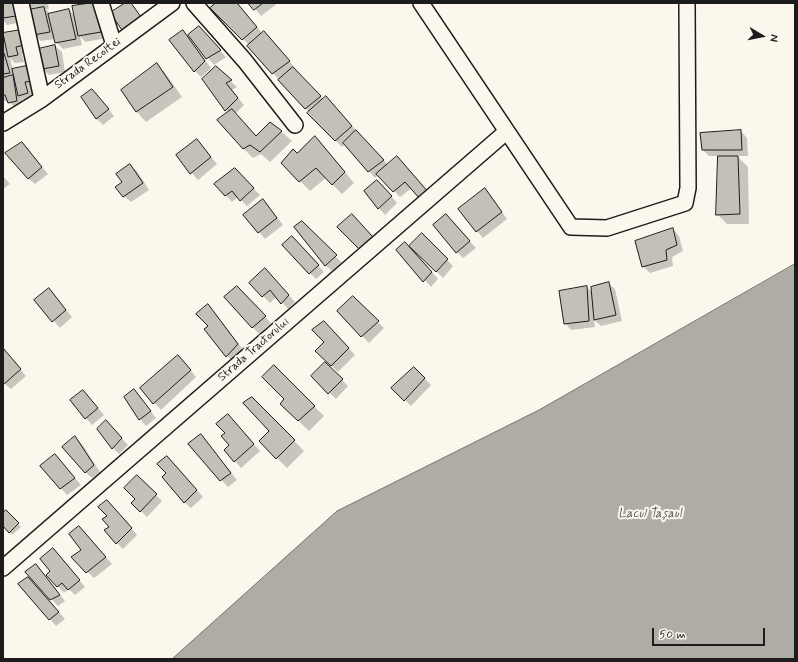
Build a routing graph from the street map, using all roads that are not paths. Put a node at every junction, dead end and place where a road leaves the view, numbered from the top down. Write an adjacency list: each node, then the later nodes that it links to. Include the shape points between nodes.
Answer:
1 (21, 3): 8 (street)
2 (101, 3): 7 (street)
3 (172, 3): 7 (street, Strada Recoltei)
4 (194, 3): 10 (street, via 245,61)
5 (421, 3): 11 (street)
6 (687, 3): 11 (street, via 688,188 685,203 607,228 571,227)
7 (114, 45): 8 (street, Strada Recoltei)
8 (42, 99): 9 (street, Strada Recoltei)
9 (3, 123)
10 (294, 125)
11 (506, 132): 12 (street, Strada Tractorului)
12 (3, 568)

